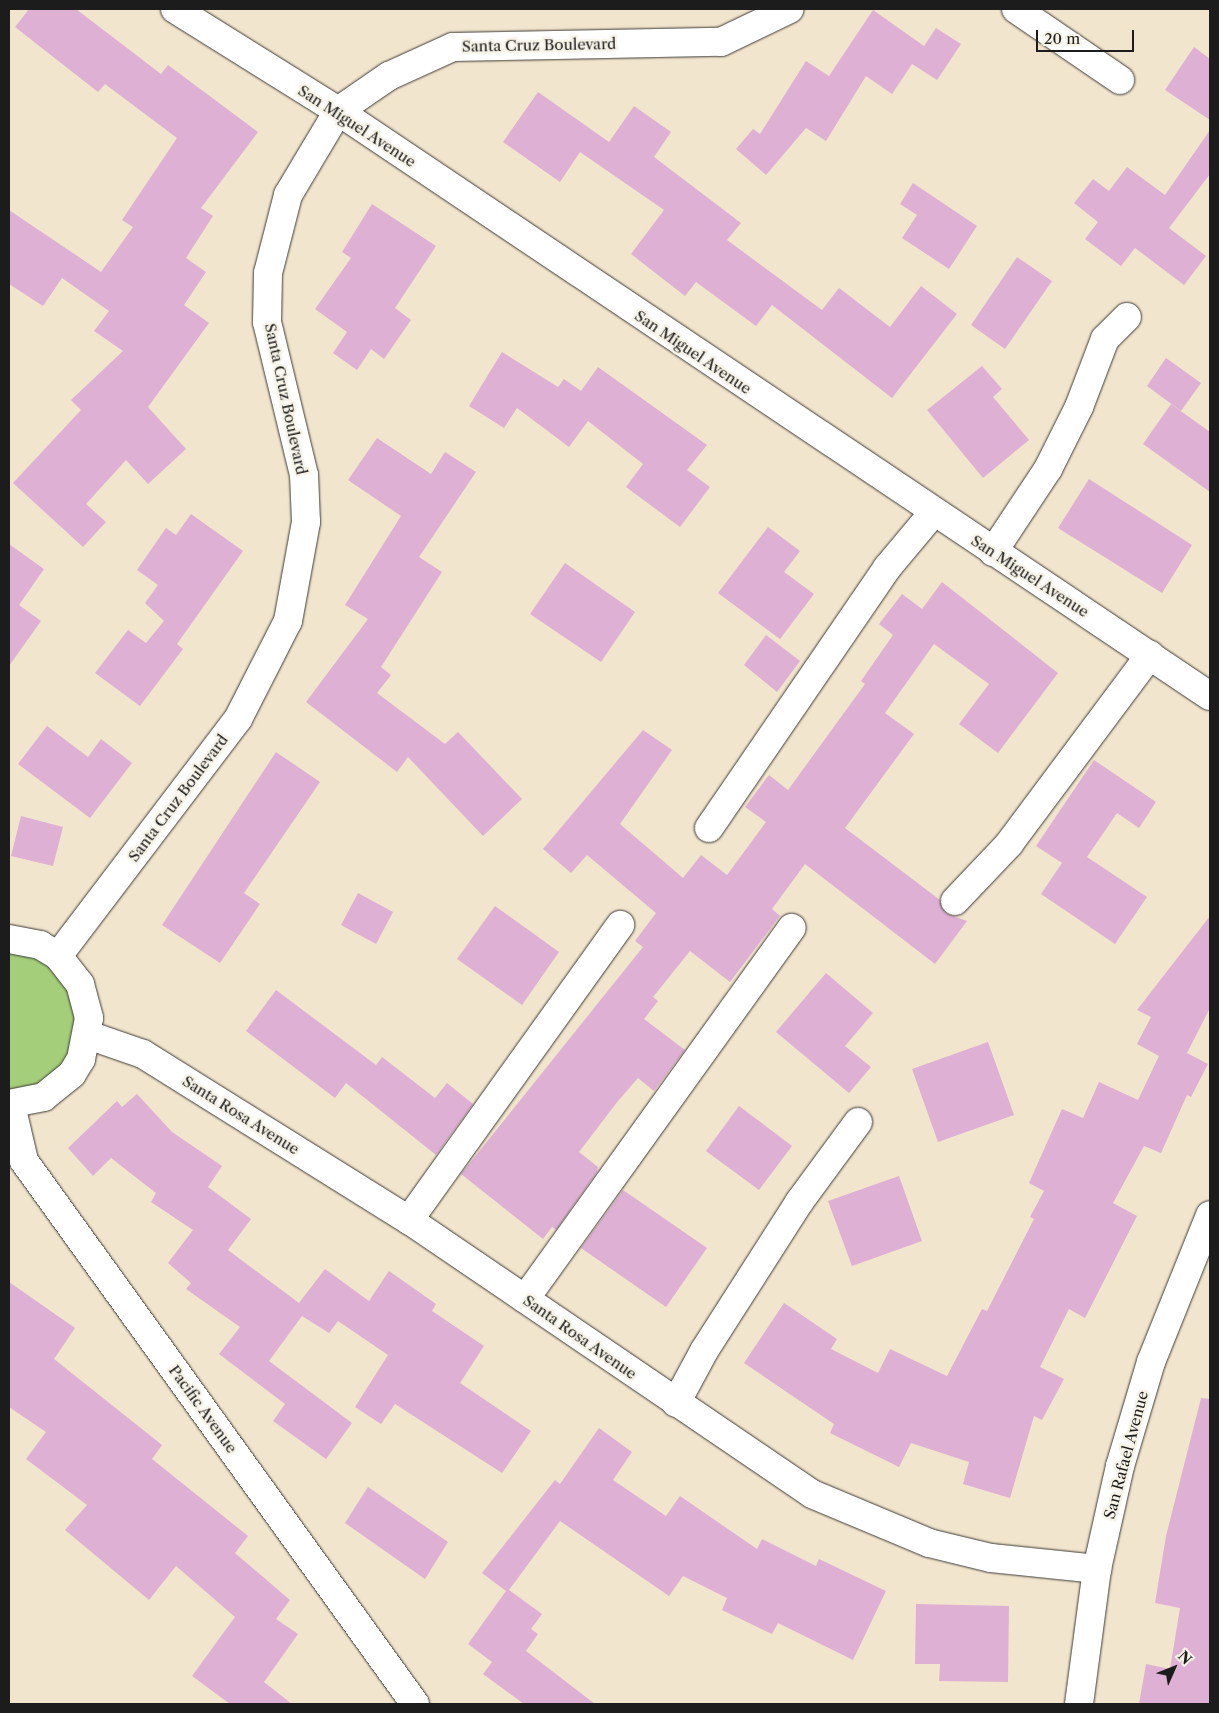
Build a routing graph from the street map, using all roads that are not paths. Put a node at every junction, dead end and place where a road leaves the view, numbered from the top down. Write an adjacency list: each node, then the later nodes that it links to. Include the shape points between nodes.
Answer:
1 (175, 9): 5 (street, San Miguel Avenue)
2 (790, 9): 5 (street, Santa Cruz Boulevard, via 722,42 453,48 389,76)
3 (1016, 9): 4 (street)
4 (1120, 80)
5 (338, 112): 7 (street, San Miguel Avenue); 16 (street, Santa Cruz Boulevard, via 288,195 268,273 272,346 304,476 306,522 288,621 238,719)
6 (1127, 317): 8 (street, via 1105,339 1079,407 1048,469)
7 (933, 513): 8 (street, San Miguel Avenue); 11 (street, via 887,568)
8 (994, 552): 9 (street, San Miguel Avenue)
9 (1150, 655): 10 (street, San Miguel Avenue); 12 (street, via 1010,844)
10 (1210, 696)
11 (709, 828)
12 (955, 901)
13 (620, 925): 21 (street)
14 (792, 928): 22 (street)
15 (9, 939): 16 (street, via 40,945)
16 (58, 956): 17 (street, via 80,984 89,1018)
17 (88, 1035): 18 (street, via 81,1059 58,1088 28,1103); 21 (street, Santa Rosa Avenue, via 144,1054)
18 (10, 1104): 25 (street, Pacific Avenue, via 24,1161)
19 (858, 1122): 23 (street, via 800,1201 704,1351)
20 (1210, 1215): 24 (street, San Rafael Avenue, via 1152,1362 1120,1466)
21 (409, 1220): 22 (street, Santa Rosa Avenue)
22 (525, 1299): 23 (street, Santa Rosa Avenue)
23 (676, 1404): 24 (street, Santa Rosa Avenue, via 789,1480 869,1521 991,1558)
24 (1097, 1569): 26 (street, San Rafael Avenue)
25 (415, 1704)
26 (1079, 1704)

